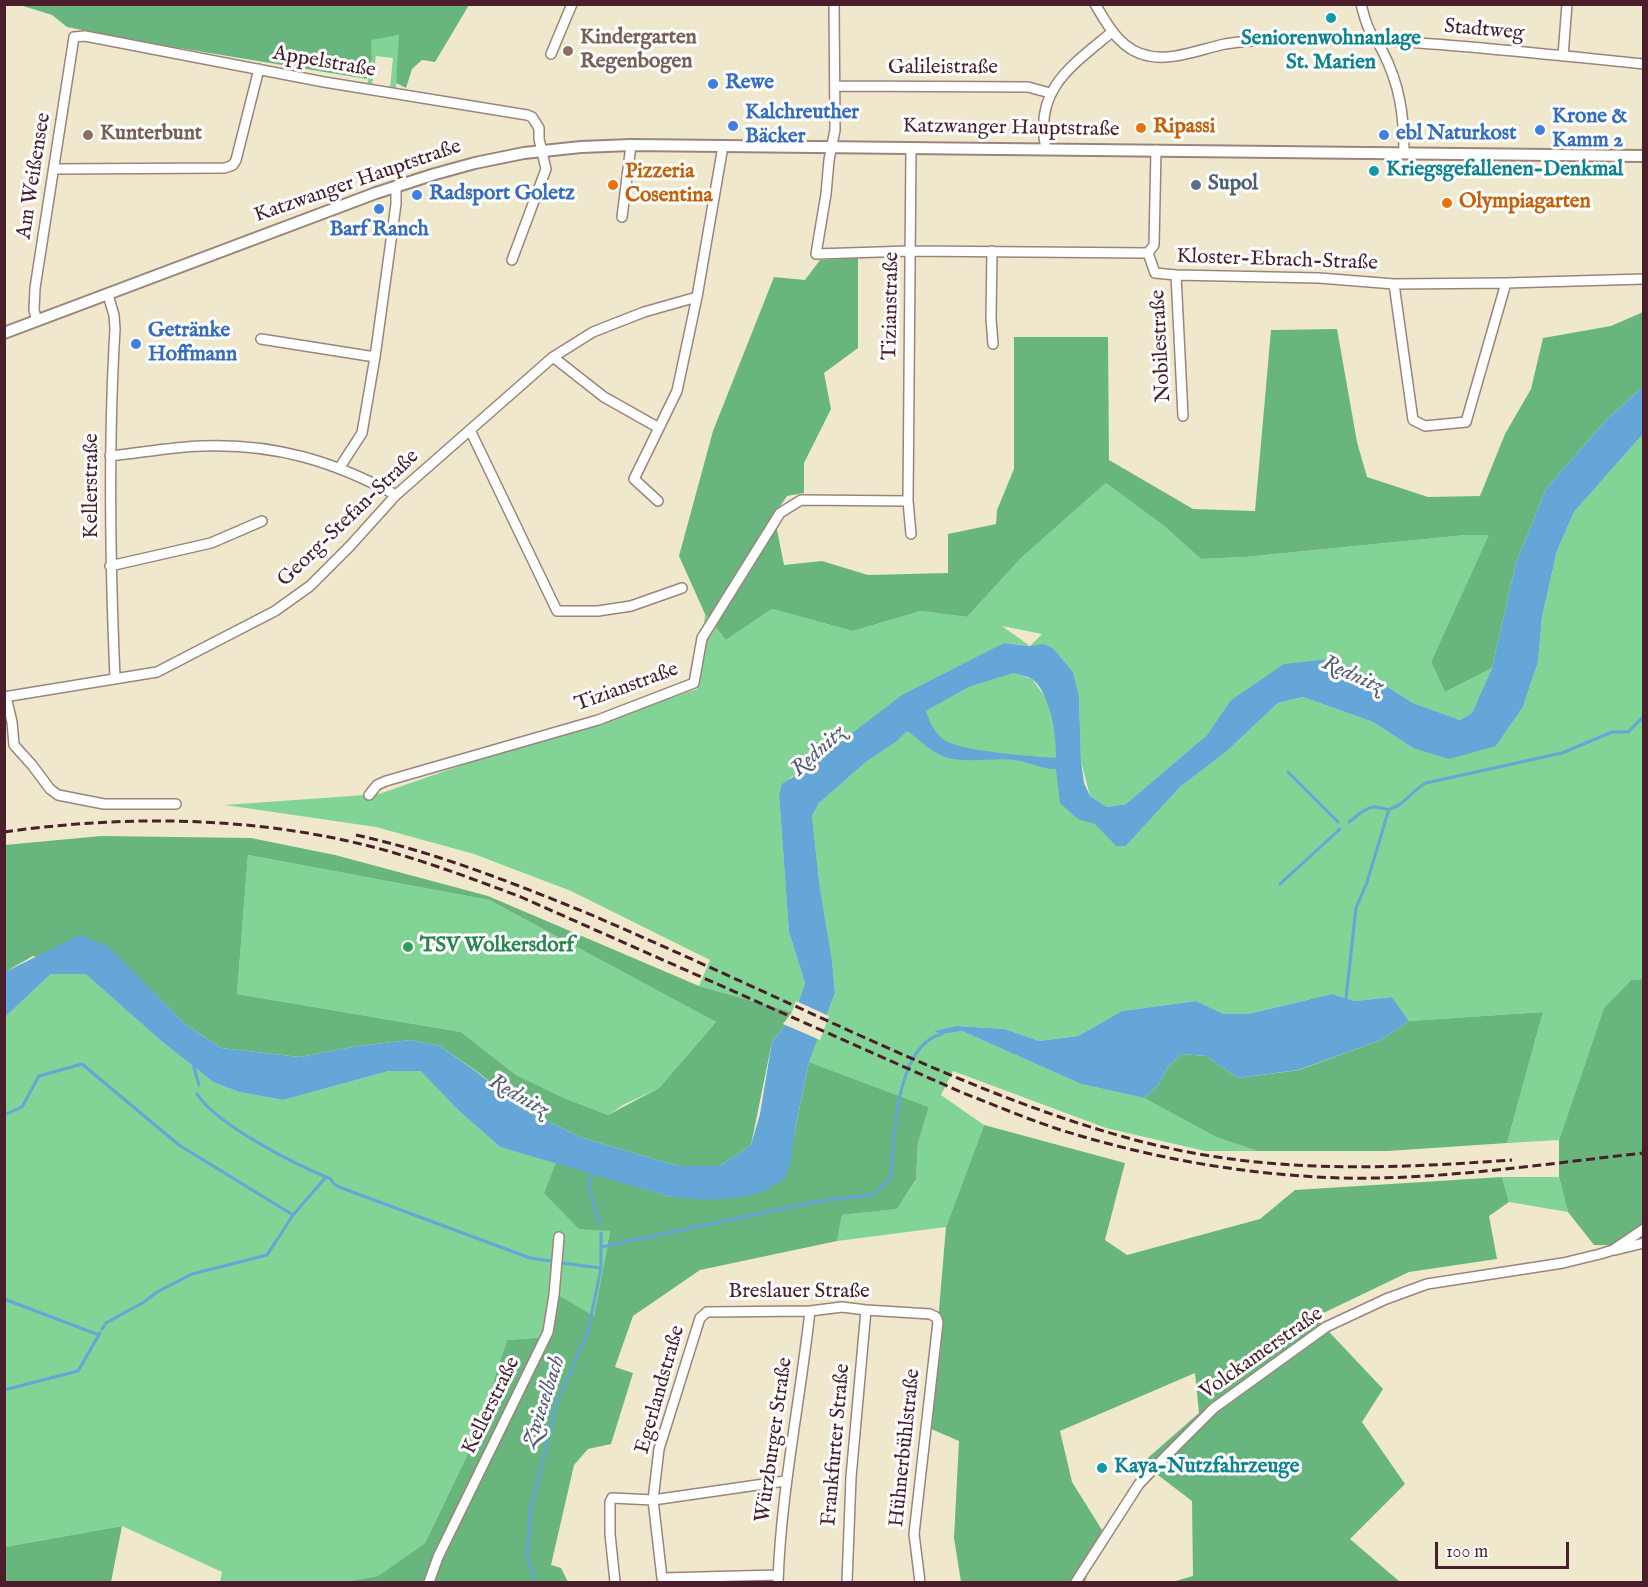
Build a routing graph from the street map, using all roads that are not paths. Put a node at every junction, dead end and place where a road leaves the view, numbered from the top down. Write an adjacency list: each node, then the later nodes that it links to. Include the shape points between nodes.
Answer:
1 (572, 4): 9 (street)
2 (834, 4): 13 (street)
3 (1095, 4): 6 (street, Stadtweg)
4 (1361, 4): 8 (street)
5 (1567, 4): 10 (street)
6 (1112, 32): 8 (street, Stadtweg, via 1128,48 1155,57 1232,43); 14 (street, via 1068,68)
7 (74, 37): 12 (street, Appelstraße, via 86,36); 24 (street, Am Weißensee)
8 (1376, 40): 10 (street, Stadtweg); 22 (street, via 1400,98)
9 (551, 54)
10 (1563, 56): 11 (street, Stadtweg)
11 (1644, 64)
12 (259, 69): 20 (street, Appelstraße, via 527,115 538,128); 24 (street, via 233,165)
13 (835, 86): 14 (street, Galileistraße, via 1028,87); 17 (street)
14 (1050, 93): 19 (street, via 1043,114)
15 (631, 145): 16 (main road, Katzwanger Hauptstraße); 20 (main road, Katzwanger Hauptstraße); 26 (street)
16 (723, 146): 17 (main road, Katzwanger Hauptstraße); 36 (street)
17 (832, 147): 18 (main road, Katzwanger Hauptstraße); 27 (street, Kloster-Ebrach-Straße, via 816,254)
18 (911, 148): 19 (main road, Katzwanger Hauptstraße); 27 (street, Tizianstraße)
19 (1046, 149): 21 (main road, Katzwanger Hauptstraße)
20 (543, 150): 25 (main road, Katzwanger Hauptstraße, via 475,163); 30 (street, Appelstraße, via 546,169)
21 (1156, 150): 22 (main road, Katzwanger Hauptstraße); 29 (street, via 1154,245)
22 (1404, 153): 23 (main road, Katzwanger Hauptstraße)
23 (1644, 156)
24 (54, 169): 37 (street, Am Weißensee, via 35,288)
25 (396, 186): 35 (main road, Katzwanger Hauptstraße); 41 (street)
26 (622, 217)
27 (910, 251): 28 (street, Kloster-Ebrach-Straße); 50 (street, Tizianstraße)
28 (992, 251): 29 (street, Kloster-Ebrach-Straße); 40 (street)
29 (1149, 253): 31 (street, Kloster-Ebrach-Straße, via 1155,273)
30 (512, 260)
31 (1176, 275): 34 (street, Kloster-Ebrach-Straße); 43 (street, Nobilestraße)
32 (1644, 279): 33 (street, Kloster-Ebrach-Straße)
33 (1506, 283): 34 (street, Kloster-Ebrach-Straße); 34 (street, via 1466,422 1425,426 1413,420)
34 (1394, 284)
35 (108, 295): 37 (main road, Katzwanger Hauptstraße); 46 (street, Kellerstraße, via 115,329)
36 (697, 297): 42 (street, Georg-Stefan-Straße, via 593,332); 44 (street, via 677,391)
37 (37, 321): 38 (main road, Katzwanger Hauptstraße)
38 (4, 333)
39 (261, 339): 41 (street)
40 (993, 344)
41 (375, 357): 47 (street, via 362,433)
42 (553, 357): 44 (street, via 604,397); 45 (street, Georg-Stefan-Straße)
43 (1183, 416)
44 (659, 428): 49 (street, via 634,479)
45 (470, 430): 48 (street, Georg-Stefan-Straße); 54 (street, via 557,611 631,606)
46 (110, 456): 47 (street, via 237,446 272,449); 53 (street, Kellerstraße)
47 (340, 467): 48 (street)
48 (396, 495): 55 (street, Georg-Stefan-Straße, via 310,586 275,611 157,672)
49 (658, 501)
50 (908, 501): 52 (street, Tizianstraße); 57 (street, Tizianstraße, via 801,500 780,513 702,638 694,683 598,720 386,781)
51 (262, 521): 53 (street, via 211,543)
52 (911, 534)
53 (110, 566): 55 (street, Kellerstraße)
54 (682, 588)
55 (115, 678): 56 (street, Georg-Stefan-Straße)
56 (5, 697): 58 (street, via 14,745 58,795 104,804)
57 (369, 795)
58 (176, 804)
59 (1644, 1229): 62 (street)
60 (559, 1237): 71 (street, Kellerstraße, via 548,1332)
61 (1644, 1243): 62 (street, Volckamerstraße)
62 (1613, 1250): 75 (street, Volckamerstraße, via 1563,1263 1427,1284 1326,1327 1214,1408 1164,1458 1139,1484)
63 (866, 1310): 64 (street, Breslauer Straße, via 842,1307); 65 (street, Breslauer Straße); 73 (street, Frankfurter Straße, via 851,1477)
64 (810, 1311): 66 (street, Breslauer Straße, via 707,1312); 67 (street, Würzburger Straße)
65 (936, 1317): 74 (street, Hühnerbühlstraße, via 914,1534)
66 (700, 1318): 68 (street, Egerlandstraße, via 659,1449)
67 (785, 1481): 68 (street); 70 (street, Würzburger Straße)
68 (653, 1500): 69 (street, Egerlandstraße, via 662,1578); 72 (street, via 612,1498 610,1502)
69 (738, 1579): 70 (street)
70 (778, 1579)
71 (429, 1582)
72 (615, 1582)
73 (848, 1582)
74 (920, 1582)
75 (1076, 1582)

